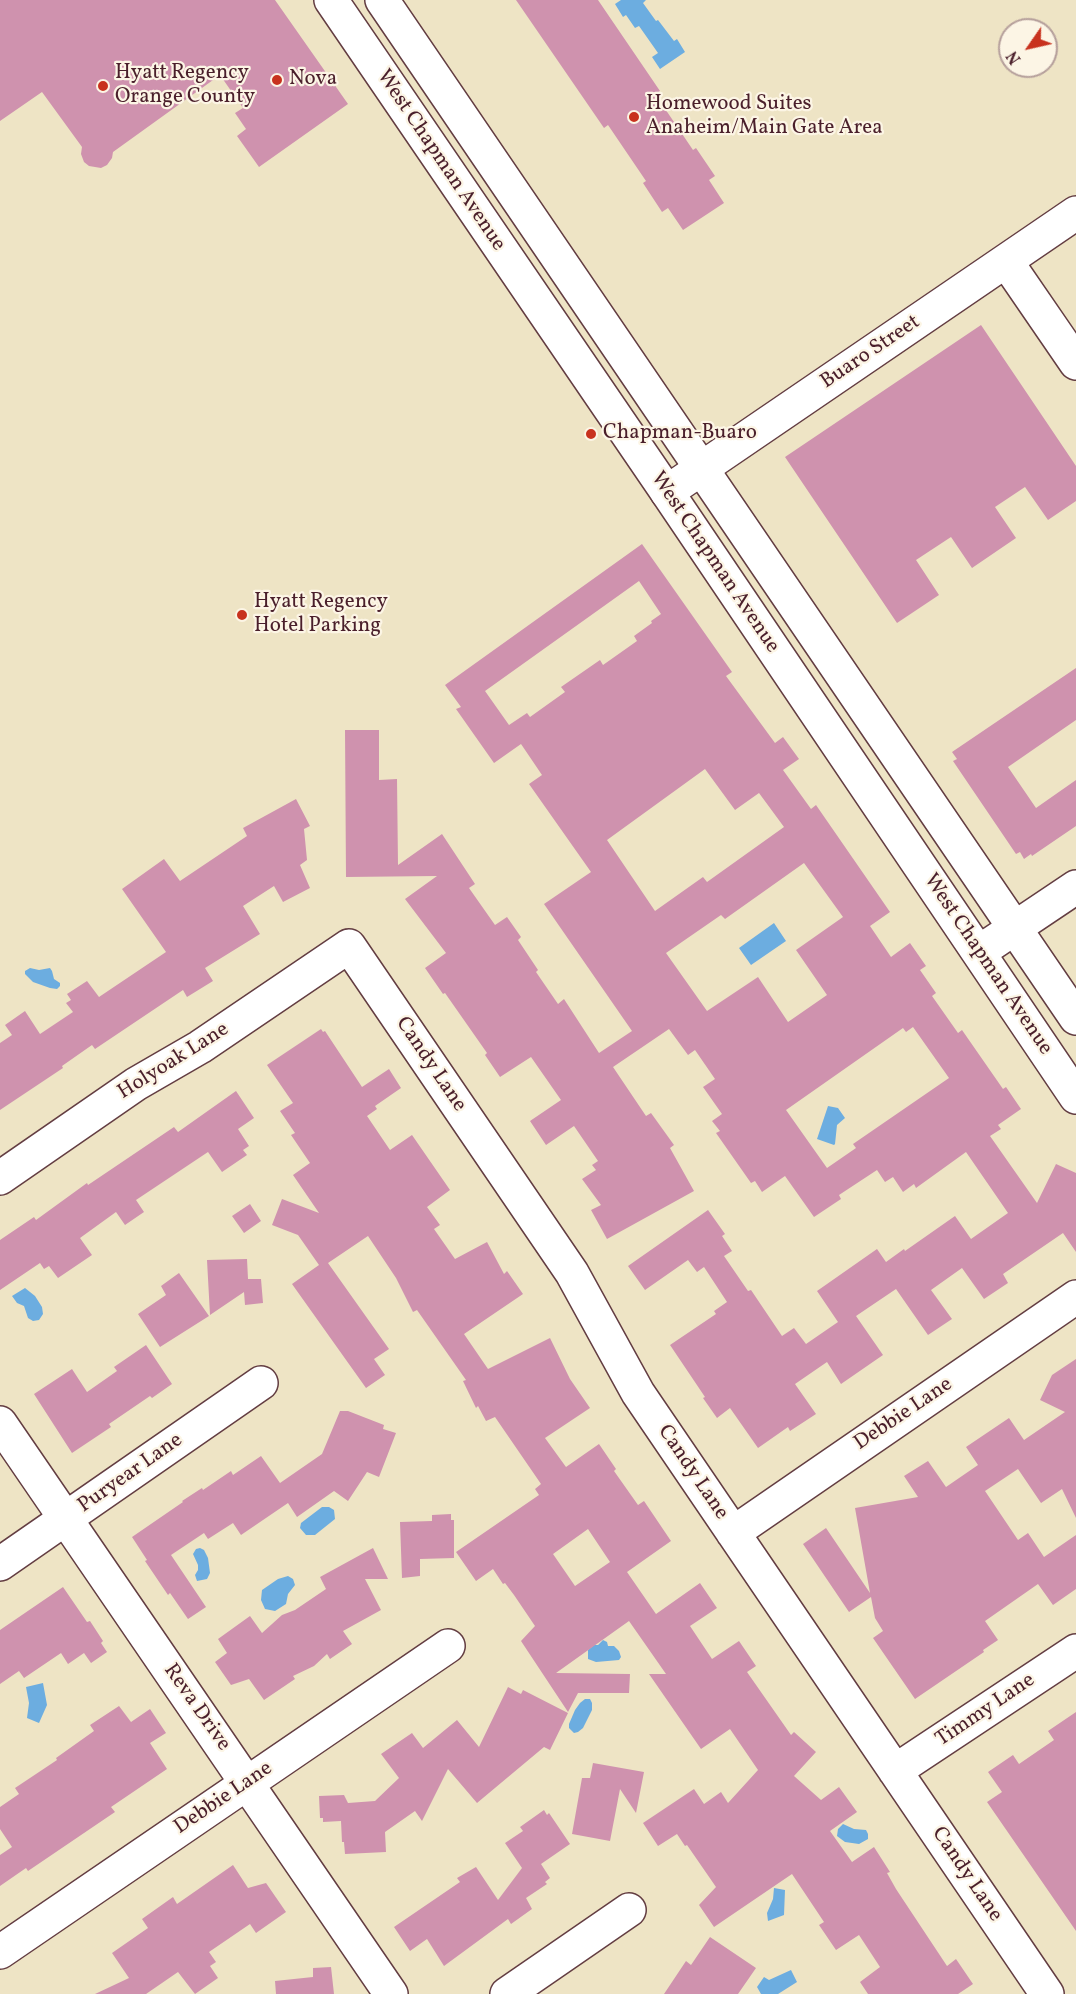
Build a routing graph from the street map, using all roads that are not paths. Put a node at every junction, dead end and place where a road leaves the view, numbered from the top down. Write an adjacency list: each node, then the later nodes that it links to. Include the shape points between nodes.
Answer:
1 (330, 0): 7 (street, West Chapman Avenue)
2 (382, 0): 6 (street, West Chapman Avenue)
3 (1076, 213): 4 (street, Buaro Street)
4 (1006, 261): 5 (street); 6 (street, Buaro Street)
5 (1076, 363)
6 (702, 468): 7 (street, Buaro Street); 9 (street, West Chapman Avenue)
7 (667, 492): 11 (street, West Chapman Avenue)
8 (1076, 886): 9 (street)
9 (1015, 928): 11 (street); 12 (street, West Chapman Avenue)
10 (349, 946): 14 (street, Holyoak Lane); 19 (street, Candy Lane, via 572,1273 638,1393)
11 (979, 952): 13 (street, West Chapman Avenue)
12 (1076, 1018)
13 (1076, 1097)
14 (0, 1178)
15 (1076, 1298): 19 (street, Debbie Lane)
16 (261, 1383): 18 (street, Puryear Lane)
17 (0, 1423): 18 (street, Reva Drive)
18 (65, 1520): 20 (street, Puryear Lane); 24 (street, Reva Drive)
19 (733, 1533): 23 (street, Candy Lane)
20 (0, 1564)
21 (448, 1646): 24 (street, Debbie Lane)
22 (1076, 1651): 23 (street, Timmy Lane)
23 (896, 1771): 29 (street, Candy Lane)
24 (248, 1783): 26 (street, Debbie Lane); 27 (street, Reva Drive)
25 (629, 1910): 28 (street)
26 (0, 1952)
27 (391, 1994)
28 (507, 1994)
29 (1047, 1994)

